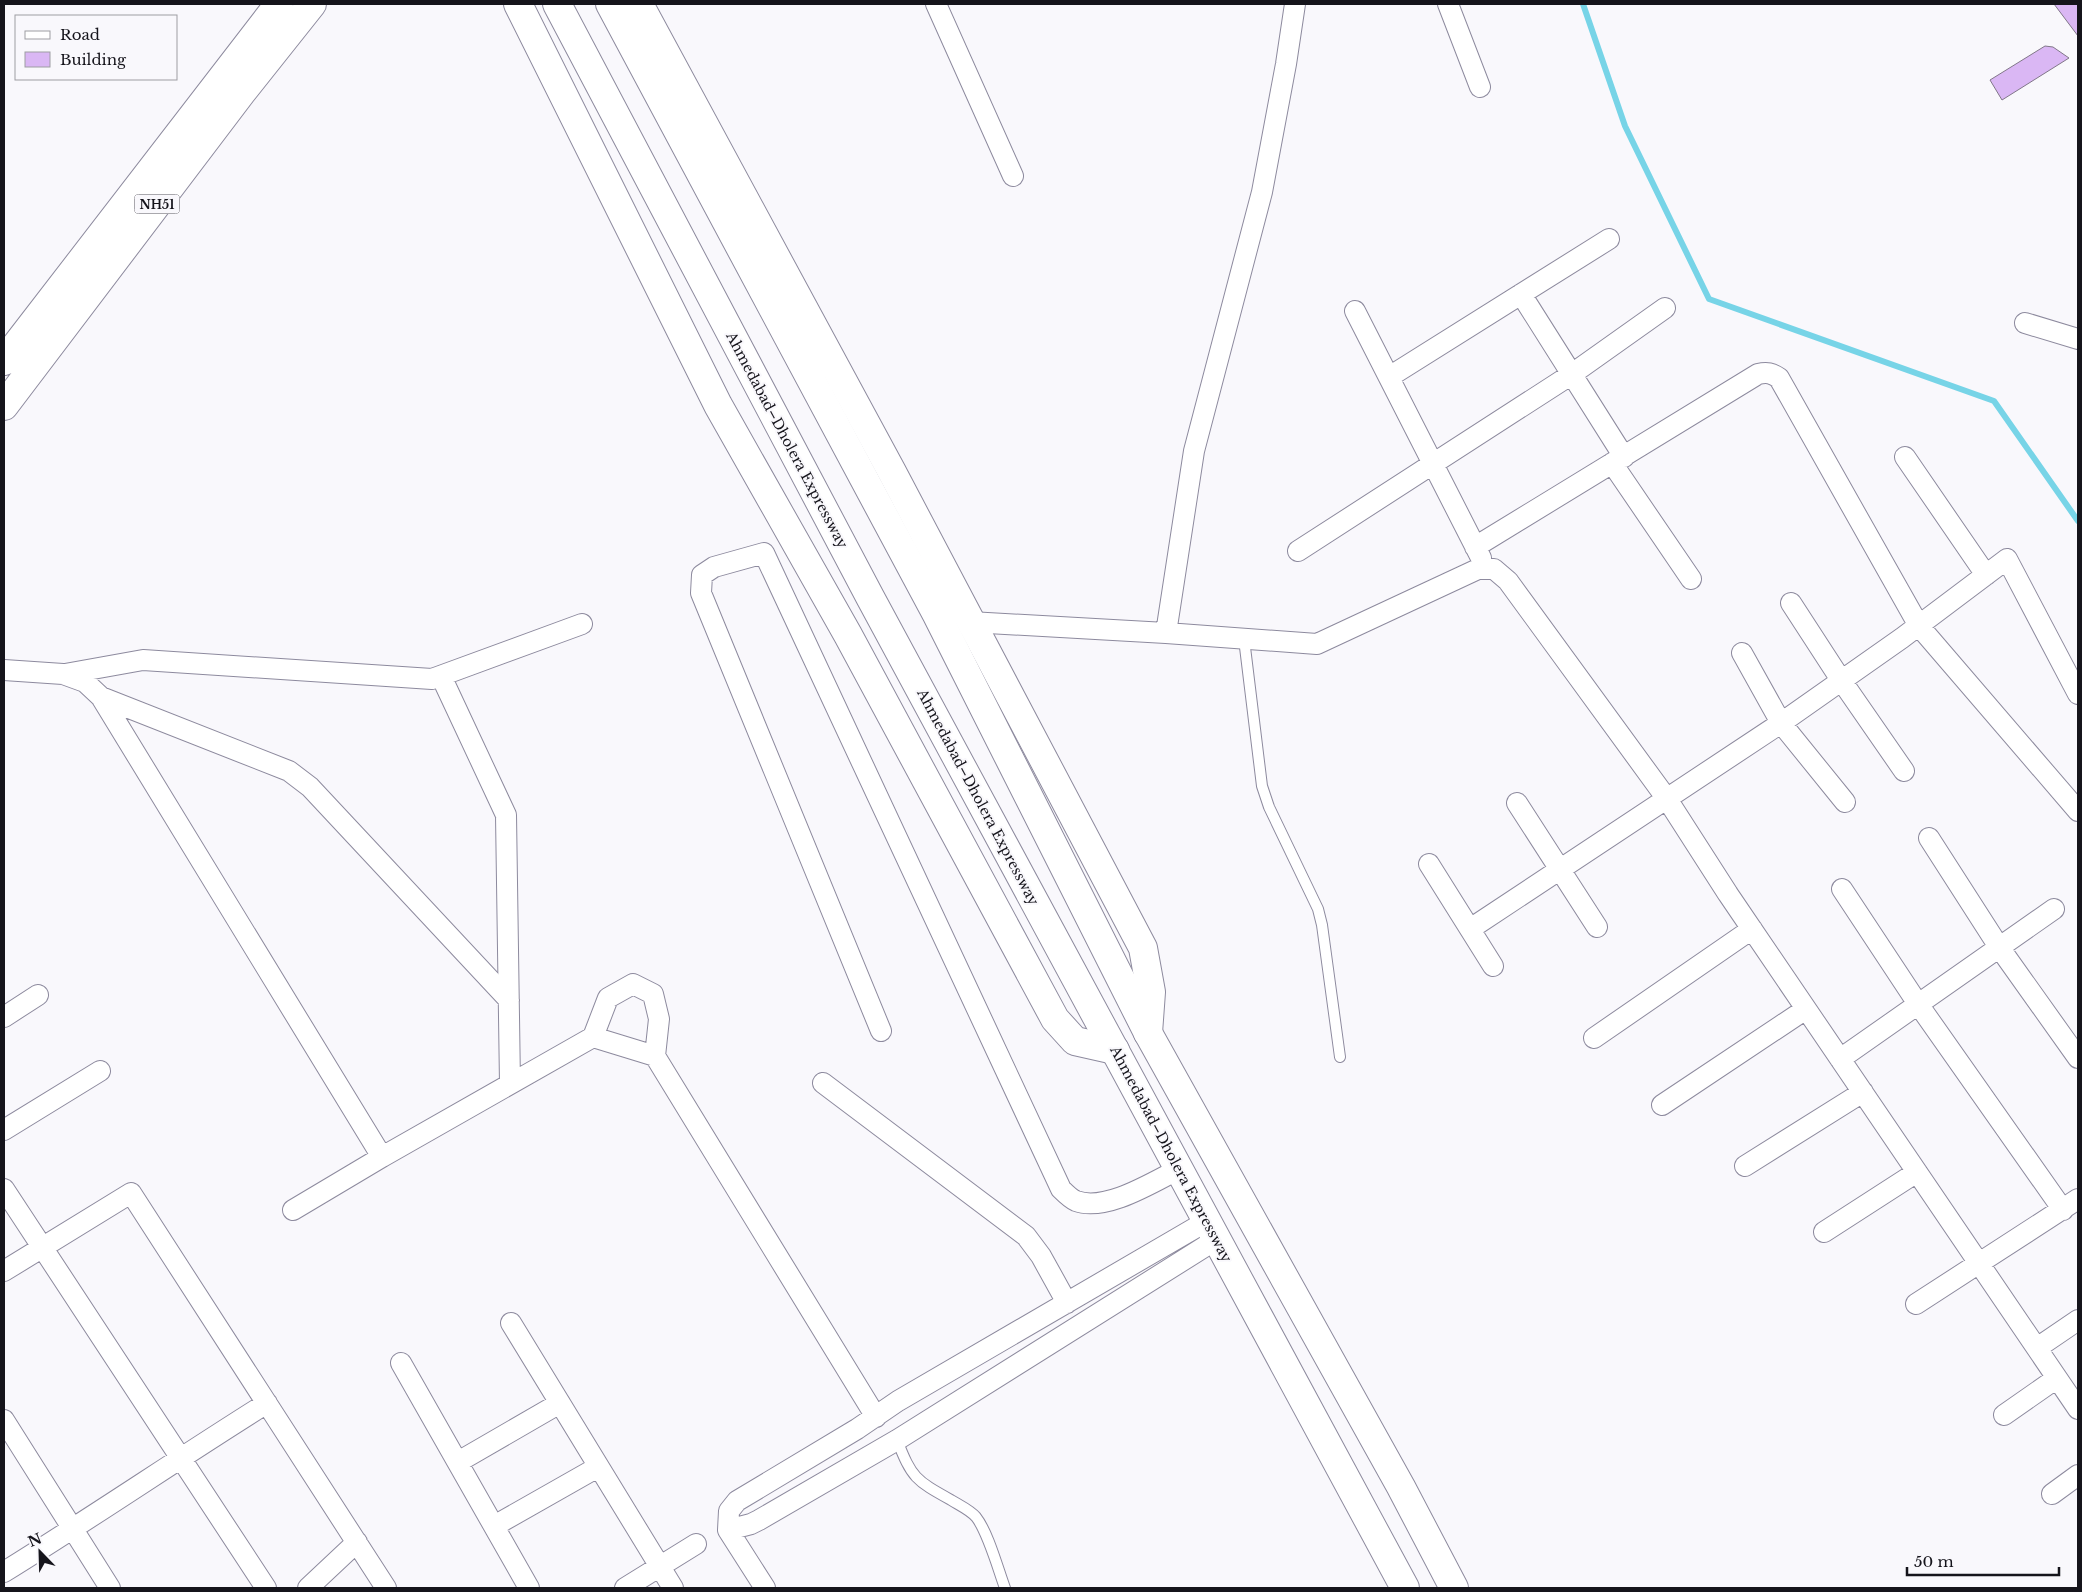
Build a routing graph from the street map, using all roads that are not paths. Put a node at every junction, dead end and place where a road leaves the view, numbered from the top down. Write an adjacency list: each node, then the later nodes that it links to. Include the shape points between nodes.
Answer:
1 (279, 4): 18 (main road, NH51)
2 (312, 4): 21 (main road, NH51)
3 (518, 4): 25 (main road, via 718,405)
4 (557, 4): 70 (main road, Ahmedabad–Dholera Expressway, via 870,597)
5 (610, 4): 67 (main road, via 937,615)
6 (639, 4): 33 (main road)
7 (936, 4): 11 (street)
8 (1295, 4): 36 (street, via 1262,192 1194,451)
9 (1448, 4): 10 (street)
10 (1480, 87)
11 (1013, 176)
12 (1610, 239): 13 (street)
13 (1521, 294): 19 (street); 20 (street)
14 (1665, 308): 19 (street)
15 (1355, 310): 20 (street)
16 (2025, 323): 17 (street)
17 (2078, 339)
18 (4, 360)
19 (1572, 374): 23 (street); 24 (street)
20 (1389, 377): 24 (street)
21 (4, 406)
22 (1905, 457): 30 (street)
23 (1618, 460): 26 (street); 31 (street); 35 (street, via 1758,374 1773,374 1779,378)
24 (1432, 464): 26 (street); 27 (street)
25 (795, 540): 28 (street); 70 (main road, via 1055,1019 1076,1041)
26 (1475, 547): 29 (street)
27 (1298, 550)
28 (764, 554): 66 (street, via 714,567 702,575 701,593); 83 (street, via 1061,1189 1076,1201 1096,1204 1120,1198)
29 (1486, 569): 37 (street, via 1478,569 1317,644); 47 (street, via 1494,569 1508,580)
30 (1986, 575): 35 (street); 43 (street, via 2007,559)
31 (1691, 579)
32 (1791, 603): 42 (street)
33 (970, 622): 36 (street); 67 (main road, via 1143,948 1151,992)
34 (582, 624): 41 (street)
35 (1918, 626): 42 (street); 50 (street)
36 (1166, 633): 37 (street)
37 (1244, 639): 72 (lane, via 1262,786 1318,909)
38 (1742, 653): 45 (street)
39 (4, 670): 40 (street)
40 (63, 674): 41 (street, via 144,660 423,679); 44 (street, via 85,682)
41 (441, 676): 62 (street, via 506,815)
42 (1841, 680): 45 (street); 46 (street)
43 (2078, 694)
44 (101, 697): 62 (street, via 264,760 296,776 310,787); 81 (street)
45 (1781, 723): 47 (street); 48 (street)
46 (1904, 771)
47 (1667, 799): 53 (street); 58 (street)
48 (1844, 802)
49 (1517, 803): 53 (street)
50 (2078, 810)
51 (1929, 838): 59 (street)
52 (1429, 864): 57 (street)
53 (1561, 868): 56 (street); 57 (street)
54 (1842, 889): 63 (street)
55 (2054, 909): 59 (street)
56 (1597, 927)
57 (1470, 929): 60 (street)
58 (1752, 929): 64 (street); 69 (street)
59 (2000, 947): 63 (street); 73 (street)
60 (1493, 966)
61 (38, 995): 65 (street)
62 (509, 1000): 77 (street)
63 (1918, 1004): 74 (street); 86 (street)
64 (1806, 1009): 74 (street); 79 (street)
65 (4, 1016)
66 (881, 1031)
67 (1148, 1033): 133 (main road)
68 (593, 1037): 71 (street); 71 (street, via 608,998 633,984 653,994 659,1019); 77 (street)
69 (1594, 1038)
70 (1115, 1050): 83 (main road, Ahmedabad–Dholera Expressway)
71 (655, 1056): 105 (street)
72 (1340, 1057)
73 (2078, 1058)
74 (1840, 1059): 78 (street)
75 (100, 1071): 80 (street)
76 (823, 1083): 93 (street, via 1026,1236)
77 (510, 1084): 81 (street)
78 (1863, 1092): 82 (street); 84 (street)
79 (1662, 1105)
80 (4, 1130)
81 (382, 1157): 87 (street)
82 (1745, 1166)
83 (1180, 1170): 88 (main road, Ahmedabad–Dholera Expressway)
84 (1917, 1172): 89 (street); 91 (street)
85 (4, 1189): 90 (street)
86 (2070, 1204): 91 (street)
87 (293, 1210)
88 (1212, 1230): 93 (street); 107 (street); 132 (main road, Ahmedabad–Dholera Expressway)
89 (1824, 1232)
90 (43, 1247): 92 (street); 101 (street, via 131,1193); 111 (street)
91 (1980, 1264): 94 (street); 97 (street)
92 (4, 1271)
93 (1067, 1303): 100 (street)
94 (1916, 1304)
95 (2078, 1320): 97 (street)
96 (511, 1323): 102 (street)
97 (2037, 1348): 99 (street)
98 (402, 1363): 112 (street)
99 (2057, 1378): 103 (street); 104 (street)
100 (898, 1400): 105 (street); 107 (street)
101 (267, 1403): 111 (street); 119 (street)
102 (560, 1404): 112 (street); 113 (street)
103 (2078, 1409)
104 (2004, 1415)
105 (876, 1417): 108 (street)
106 (4, 1420): 117 (street)
107 (916, 1428): 109 (street)
108 (857, 1429): 110 (street); 118 (street, via 737,1501 729,1511)
109 (897, 1440): 110 (street); 131 (lane, via 914,1476 923,1485 976,1517)
110 (873, 1454): 118 (street, via 751,1524)
111 (179, 1458): 117 (street); 124 (street)
112 (458, 1462): 116 (street)
113 (598, 1467): 116 (street); 121 (street)
114 (2078, 1475): 115 (street)
115 (2052, 1494)
116 (494, 1526): 127 (street)
117 (73, 1530): 122 (street); 123 (street)
118 (728, 1530): 130 (street)
119 (357, 1542): 125 (street); 126 (street)
120 (696, 1544): 121 (street)
121 (660, 1567): 128 (street); 129 (street)
122 (4, 1572)
123 (110, 1588)
124 (266, 1588)
125 (308, 1588)
126 (386, 1588)
127 (529, 1588)
128 (625, 1588)
129 (673, 1588)
130 (765, 1588)
131 (1005, 1588)
132 (1405, 1588)
133 (1454, 1588)

